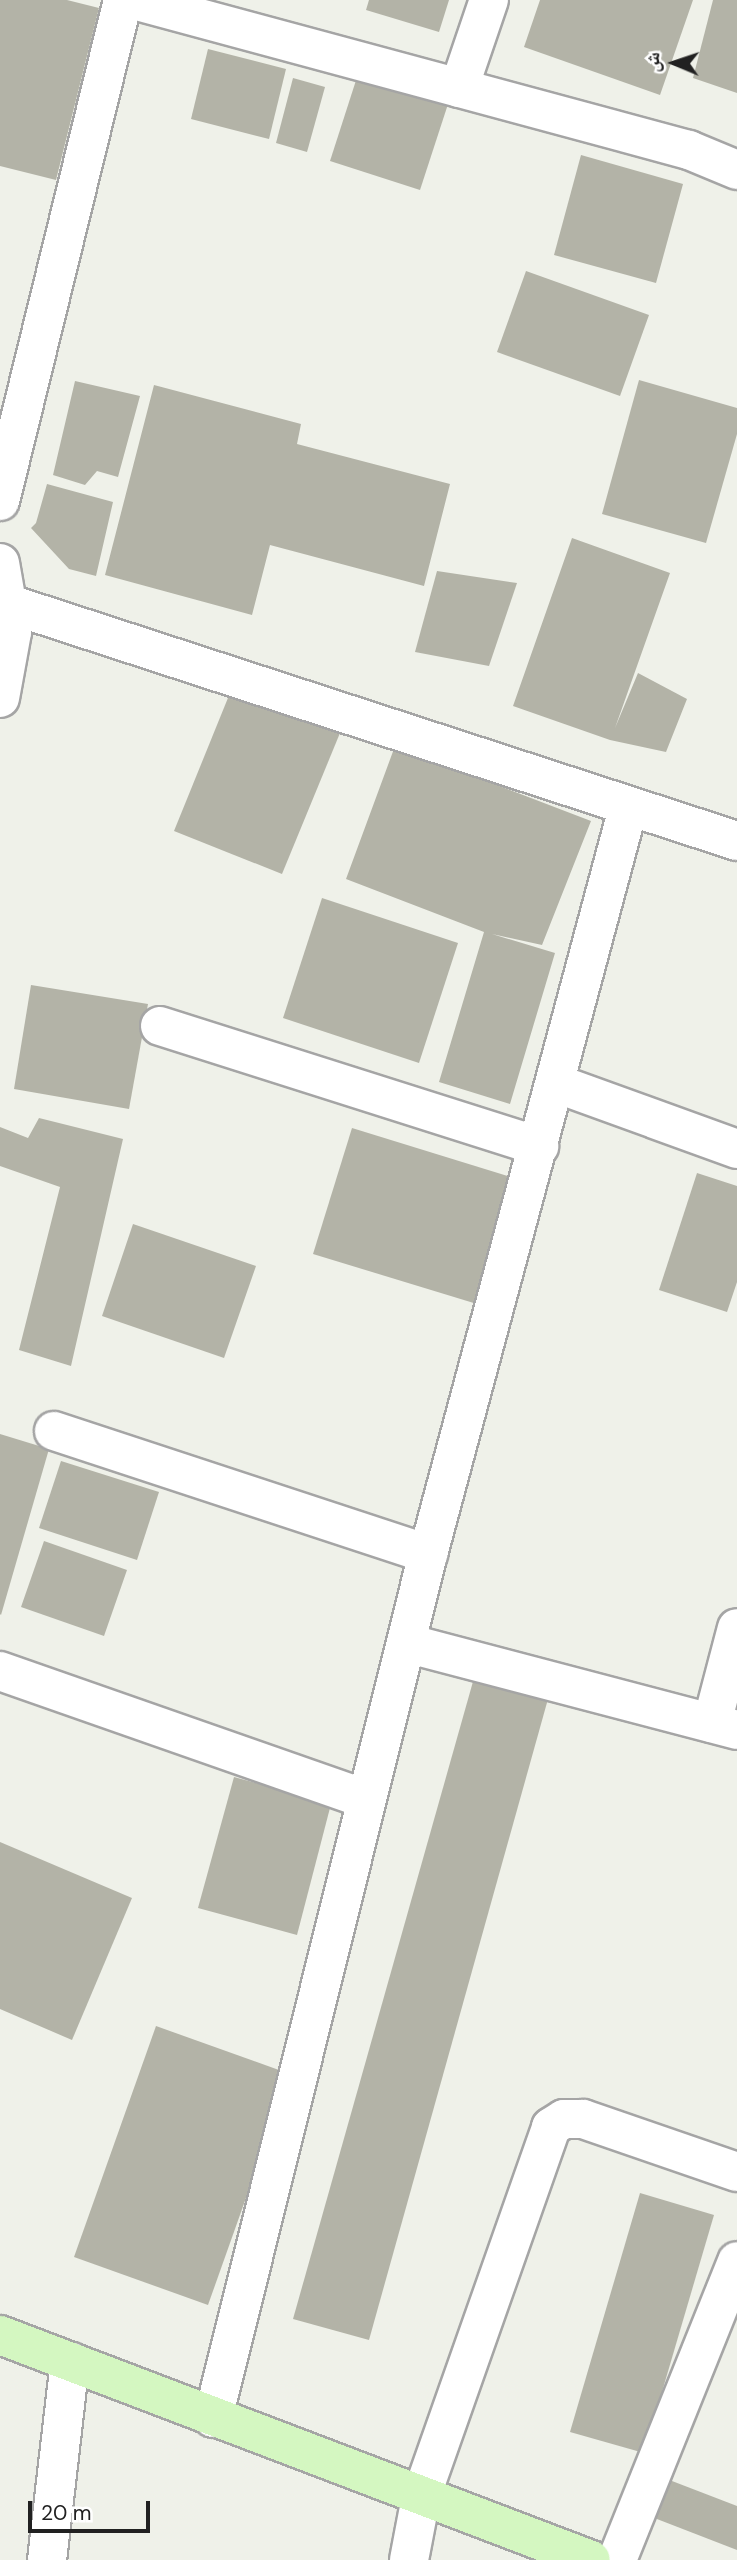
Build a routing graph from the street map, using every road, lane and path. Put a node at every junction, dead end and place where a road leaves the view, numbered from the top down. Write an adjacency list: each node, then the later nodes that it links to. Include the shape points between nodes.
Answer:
1 (123, 0): 6 (street)
2 (133, 0): 4 (street)
3 (489, 0): 4 (street)
4 (459, 88): 5 (street, via 688,150)
5 (737, 170)
6 (0, 501)
7 (0, 563): 8 (street)
8 (5, 603): 9 (street, via 12,632); 10 (street)
9 (0, 698)
10 (628, 808): 11 (street); 13 (street)
11 (737, 841)
12 (160, 1026): 14 (street)
13 (555, 1083): 14 (street); 15 (street)
14 (539, 1146): 17 (street)
15 (737, 1149)
16 (54, 1431): 17 (street)
17 (428, 1554): 19 (street)
18 (737, 1628): 21 (street)
19 (406, 1643): 21 (street); 22 (street)
20 (0, 1671): 22 (street)
21 (724, 1726)
22 (366, 1799): 27 (street)
23 (737, 2172): 28 (street, via 583,2119 564,2119 551,2127)
24 (737, 2262): 32 (street)
25 (0, 2335): 26 (main road)
26 (70, 2361): 27 (main road); 29 (street)
27 (213, 2418): 28 (main road)
28 (421, 2497): 30 (street); 31 (main road)
29 (47, 2560)
30 (409, 2560)
31 (591, 2560)
32 (617, 2560)

